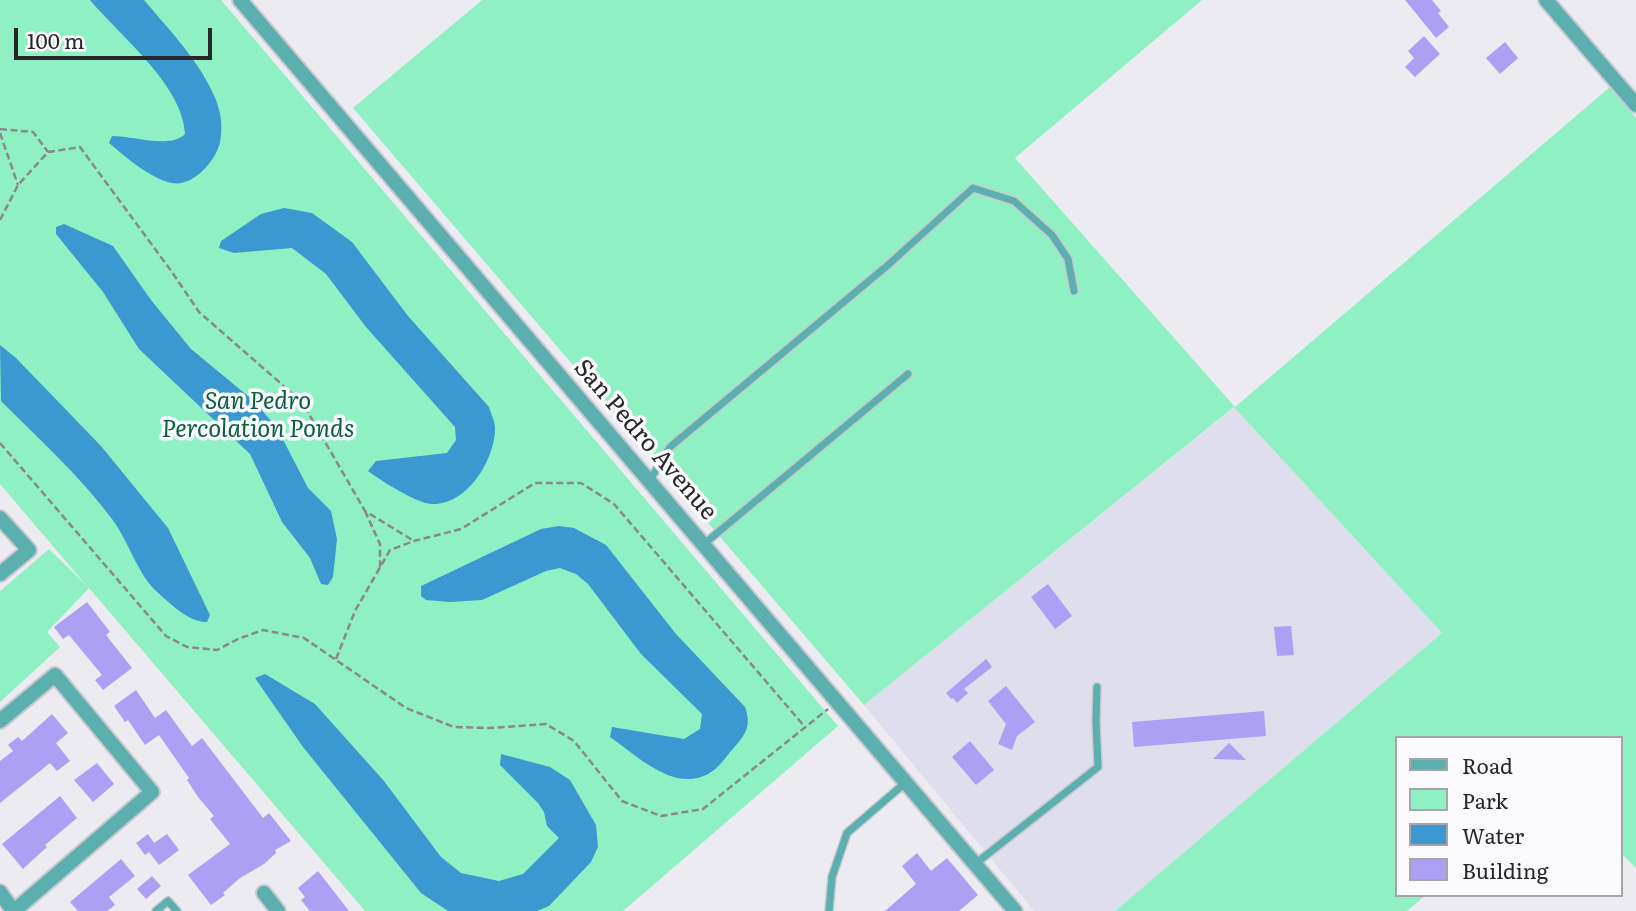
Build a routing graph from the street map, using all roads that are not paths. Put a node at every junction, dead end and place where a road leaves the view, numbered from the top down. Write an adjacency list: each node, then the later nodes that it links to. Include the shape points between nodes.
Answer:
1 (240, 0): 6 (street, San Pedro Avenue)
2 (1546, 0): 3 (street)
3 (1636, 105)
4 (1074, 291): 6 (lane, via 1068,259 1052,235 1014,201 974,188 670,447)
5 (908, 374): 8 (lane)
6 (650, 481): 8 (street, San Pedro Avenue)
7 (0, 518): 9 (street, via 29,550)
8 (704, 544): 12 (street, San Pedro Avenue)
9 (0, 574)
10 (1097, 687): 13 (lane, via 1098,767)
11 (0, 721): 16 (street, via 55,676 152,792)
12 (905, 783): 13 (street, San Pedro Avenue); 20 (lane, via 847,833 832,877)
13 (974, 864): 21 (street, San Pedro Avenue)
14 (0, 892): 16 (street)
15 (264, 893): 19 (street)
16 (13, 911)
17 (156, 911): 18 (lane, via 168,901)
18 (177, 911)
19 (278, 911)
20 (829, 911)
21 (1014, 911)

